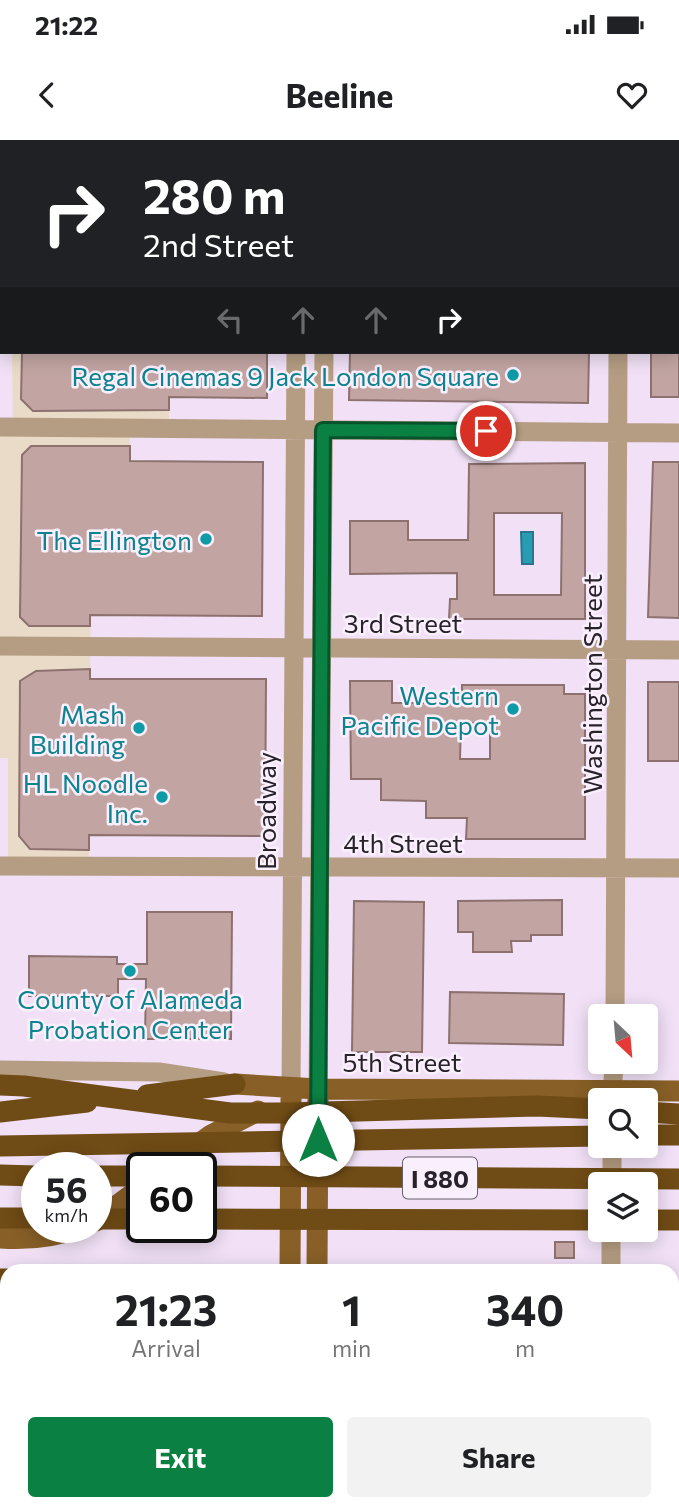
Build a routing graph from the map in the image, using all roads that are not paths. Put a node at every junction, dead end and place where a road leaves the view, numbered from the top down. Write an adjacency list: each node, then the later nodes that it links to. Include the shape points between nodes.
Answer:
1 (296, 354): 5 (street, Broadway)
2 (324, 354): 6 (street, Broadway)
3 (618, 354): 7 (street, Washington Street)
4 (0, 427): 5 (street)
5 (296, 430): 6 (street); 10 (street, Broadway)
6 (323, 430): 7 (street); 11 (street, Broadway)
7 (618, 432): 8 (street); 12 (street, Washington Street)
8 (679, 433)
9 (0, 646): 10 (street, 3rd Street)
10 (294, 647): 11 (street, 3rd Street); 15 (street, Broadway)
11 (322, 648): 12 (street, 3rd Street); 16 (street, Broadway)
12 (617, 649): 13 (street, 3rd Street); 17 (street, Washington Street)
13 (679, 650)
14 (0, 866): 15 (street, 4th Street)
15 (293, 868): 16 (street, 4th Street); 23 (street, Broadway)
16 (320, 868): 17 (street, 4th Street); 24 (street, Broadway)
17 (616, 869): 18 (street, 4th Street); 19 (street, Washington Street)
18 (679, 869)
19 (615, 1004)
20 (0, 1070): 21 (street, 5th Street, via 159,1072)
21 (235, 1084): 23 (main road, 5th Street); 29 (highway)
22 (0, 1085): 28 (highway, via 230,1113 537,1105)
23 (291, 1088): 24 (main road, 5th Street); 36 (main road); 49 (main road, Broadway)
24 (318, 1088): 27 (main road, 5th Street); 50 (main road, Broadway)
25 (679, 1091): 26 (main road, 5th Street)
26 (658, 1093)
27 (588, 1095)
28 (588, 1108)
29 (7, 1112)
30 (658, 1113): 31 (highway)
31 (679, 1114)
32 (658, 1135): 33 (highway)
33 (679, 1135)
34 (588, 1136): 35 (highway)
35 (0, 1146)
36 (188, 1152)
37 (0, 1175): 38 (highway)
38 (21, 1176)
39 (217, 1177): 40 (highway, I 880)
40 (679, 1179)
41 (217, 1219): 43 (highway, I 880)
42 (21, 1220): 46 (highway)
43 (588, 1220)
44 (658, 1220): 45 (highway)
45 (679, 1220)
46 (1, 1223): 47 (main road)
47 (21, 1230)
48 (611, 1242): 51 (street)
49 (290, 1264)
50 (317, 1264)
51 (611, 1264)

